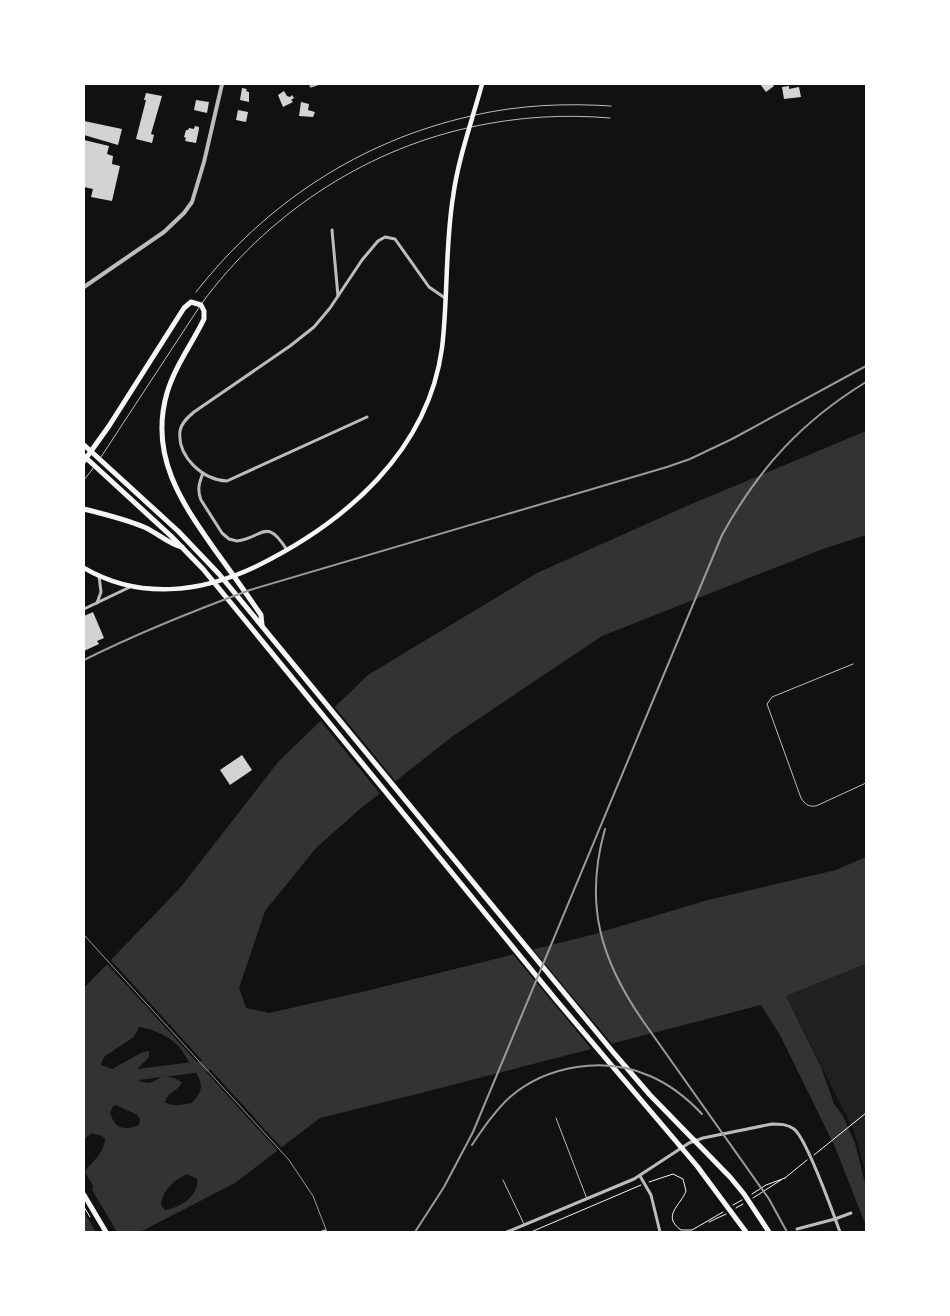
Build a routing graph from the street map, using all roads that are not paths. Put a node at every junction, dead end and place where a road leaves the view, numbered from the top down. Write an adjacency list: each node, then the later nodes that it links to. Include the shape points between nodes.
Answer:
1 (222, 84): 8 (street, via 192,202 164,232)
2 (317, 84): 4 (street)
3 (482, 84): 11 (main road, via 451,210)
4 (312, 86)
5 (611, 106): 9 (lane, via 551,105 496,111 435,125 377,147 310,184 280,206 240,242)
6 (610, 118): 12 (lane, via 551,116 498,122 438,136 382,157 331,184 287,215 248,250)
7 (332, 230): 10 (street)
8 (84, 287)
9 (196, 292)
10 (338, 296): 11 (street, via 368,253 381,239 388,237 398,242 429,287); 17 (street, via 303,336 187,418 180,431 183,450)
11 (445, 298): 21 (main road, via 436,379 411,437 392,464 358,498)
12 (200, 305): 16 (highway, via 191,302 184,308); 18 (lane, via 110,446); 27 (highway, via 204,319 167,394 163,444 169,471 180,497 261,615)
13 (367, 417): 17 (street, via 235,479 220,481)
14 (84, 445): 27 (highway, via 178,531 219,574)
15 (84, 456): 20 (highway)
16 (84, 462)
17 (203, 473): 21 (street, via 198,494 225,536 237,541 268,531)
18 (84, 480)
19 (86, 510): 20 (highway, via 145,528 172,545)
20 (183, 547): 42 (highway, via 697,1166)
21 (287, 550): 24 (main road, via 235,576 199,587 165,590)
22 (84, 568): 23 (main road)
23 (99, 576): 24 (main road); 25 (street, via 101,592)
24 (131, 587): 25 (street)
25 (97, 603): 26 (street)
26 (84, 609)
27 (262, 627): 43 (highway, via 569,1001 645,1090 744,1194)
28 (853, 664): 29 (lane, via 772,698 768,704 801,798 806,804 816,806)
29 (866, 783)
30 (556, 1118): 34 (lane)
31 (640, 1176): 34 (street); 36 (street, via 689,1143 782,1124 800,1135); 41 (street, via 653,1202)
32 (503, 1180): 37 (lane)
33 (84, 1195): 39 (highway)
34 (587, 1199): 37 (street)
35 (851, 1213): 36 (street)
36 (835, 1219): 38 (street); 44 (street)
37 (524, 1225): 40 (street)
38 (797, 1229)
39 (106, 1232)
40 (507, 1232)
41 (660, 1232)
42 (746, 1232)
43 (769, 1232)
44 (840, 1232)

